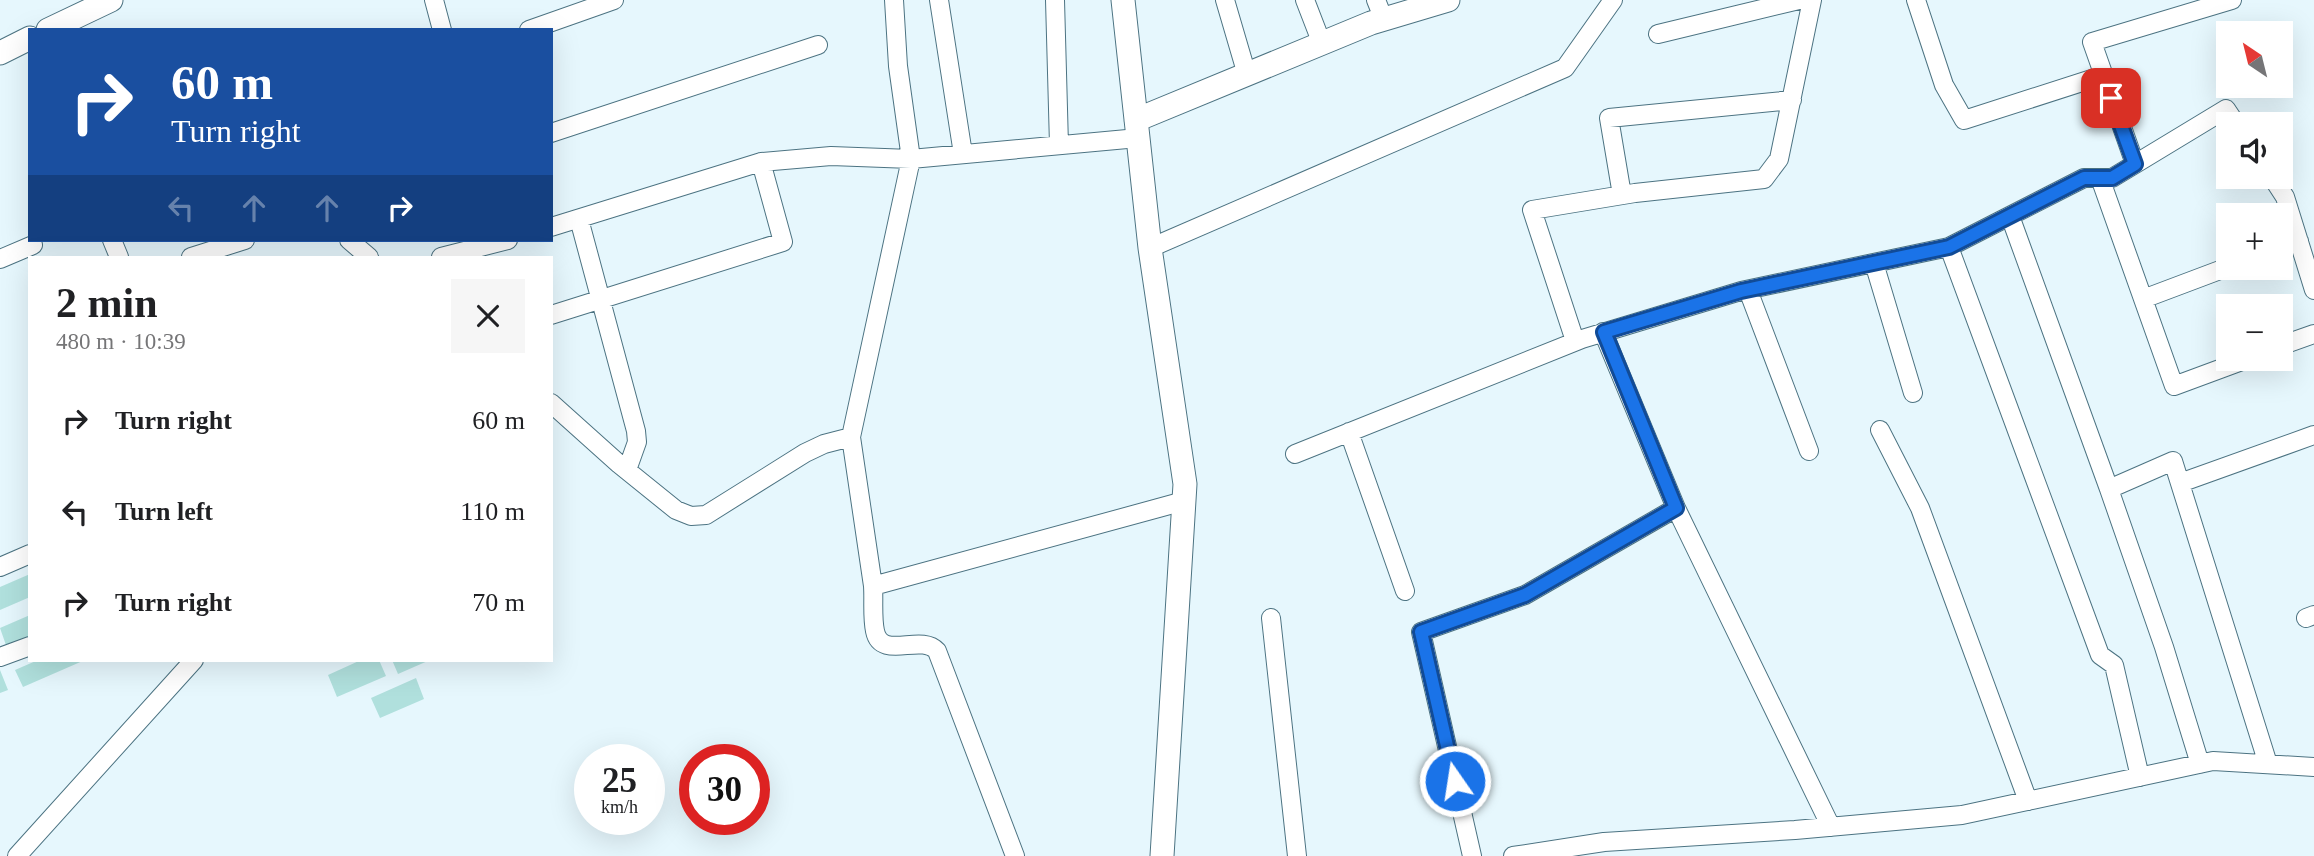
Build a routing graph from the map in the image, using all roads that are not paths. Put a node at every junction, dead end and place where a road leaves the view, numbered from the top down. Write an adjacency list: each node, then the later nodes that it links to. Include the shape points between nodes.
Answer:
1 (111, 0): 17 (street)
2 (434, 0): 18 (street)
3 (614, 0): 19 (street)
4 (894, 0): 33 (street)
5 (939, 0): 32 (street)
6 (1055, 0): 31 (street)
7 (1123, 0): 29 (street)
8 (1225, 0): 25 (street)
9 (1305, 0): 22 (street)
10 (1448, 0): 16 (street)
11 (1614, 0): 49 (street, via 1564,68)
12 (1799, 0): 20 (street)
13 (1812, 0): 27 (street)
14 (1916, 0): 26 (street, via 1944,85 1964,120)
15 (2232, 0): 26 (street, via 2092,42)
16 (1380, 10): 22 (street)
17 (52, 28)
18 (441, 28)
19 (535, 28)
20 (1658, 34)
21 (28, 40): 24 (street)
22 (1322, 44): 25 (street)
23 (818, 45): 30 (street)
24 (0, 52)
25 (1247, 75): 29 (street)
26 (2104, 75): 35 (street)
27 (1792, 100): 38 (street, via 1779,159 1764,179); 38 (street, via 1609,118)
28 (2216, 114): 35 (street)
29 (1137, 129): 31 (street); 49 (street)
30 (553, 132)
31 (1059, 145): 32 (street)
32 (963, 154): 33 (street)
33 (911, 159): 34 (street, via 831,156); 71 (street)
34 (761, 162): 40 (street); 58 (street, via 783,242)
35 (2135, 164): 36 (street, via 2112,178)
36 (2100, 178): 39 (street, via 2084,178); 59 (street)
37 (2280, 189): 42 (street)
38 (1622, 195): 63 (street, via 1532,210)
39 (2010, 216): 48 (street); 76 (street)
40 (579, 219): 41 (street); 58 (street)
41 (553, 226)
42 (2299, 240): 46 (street); 57 (street)
43 (239, 242): 50 (street)
44 (351, 242): 51 (street)
45 (500, 242): 52 (street)
46 (2293, 243)
47 (33, 245): 53 (street)
48 (1949, 247): 54 (street); 90 (street, via 2100,654 2114,665)
49 (1150, 248): 77 (street)
50 (194, 256)
51 (368, 256)
52 (445, 256)
53 (0, 259)
54 (1874, 262): 56 (street); 66 (street)
55 (2216, 272): 59 (street)
56 (1748, 290): 61 (street); 72 (street)
57 (2314, 290)
58 (600, 299): 60 (street); 74 (street, via 636,432)
59 (2143, 299): 65 (street, via 2174,386)
60 (553, 314)
61 (1604, 332): 63 (street); 78 (street)
62 (2314, 334): 64 (street)
63 (1575, 341): 69 (street)
64 (2293, 341)
65 (2216, 371)
66 (1913, 393)
67 (553, 405): 74 (street)
68 (1881, 430): 91 (street, via 1920,508)
69 (1349, 432): 73 (street); 82 (street)
70 (2314, 435): 75 (street)
71 (851, 437): 74 (street, via 805,453 706,515 676,510); 81 (street)
72 (1809, 451)
73 (1295, 454)
74 (627, 470)
75 (2180, 483): 76 (street, via 2173,461); 88 (street)
76 (2109, 489): 87 (street)
77 (1184, 501): 81 (street); 96 (street)
78 (1676, 508): 92 (street); 98 (street, via 1525,595 1421,632)
79 (28, 555): 80 (street)
80 (0, 567)
81 (873, 586): 95 (street, via 875,632 880,642 893,647 931,644 937,651)
82 (1405, 591)
83 (1271, 618): 97 (street)
84 (28, 647): 85 (street)
85 (0, 657)
86 (192, 662): 94 (street)
87 (2200, 764): 88 (street); 90 (street)
88 (2268, 764): 89 (street)
89 (2314, 767)
90 (2140, 777): 91 (street)
91 (2028, 801): 92 (street, via 1962,815)
92 (1831, 827): 93 (street)
93 (1608, 849): 99 (street)
94 (17, 856)
95 (1015, 856)
96 (1162, 856)
97 (1297, 856)
98 (1472, 856)
99 (1517, 856)

